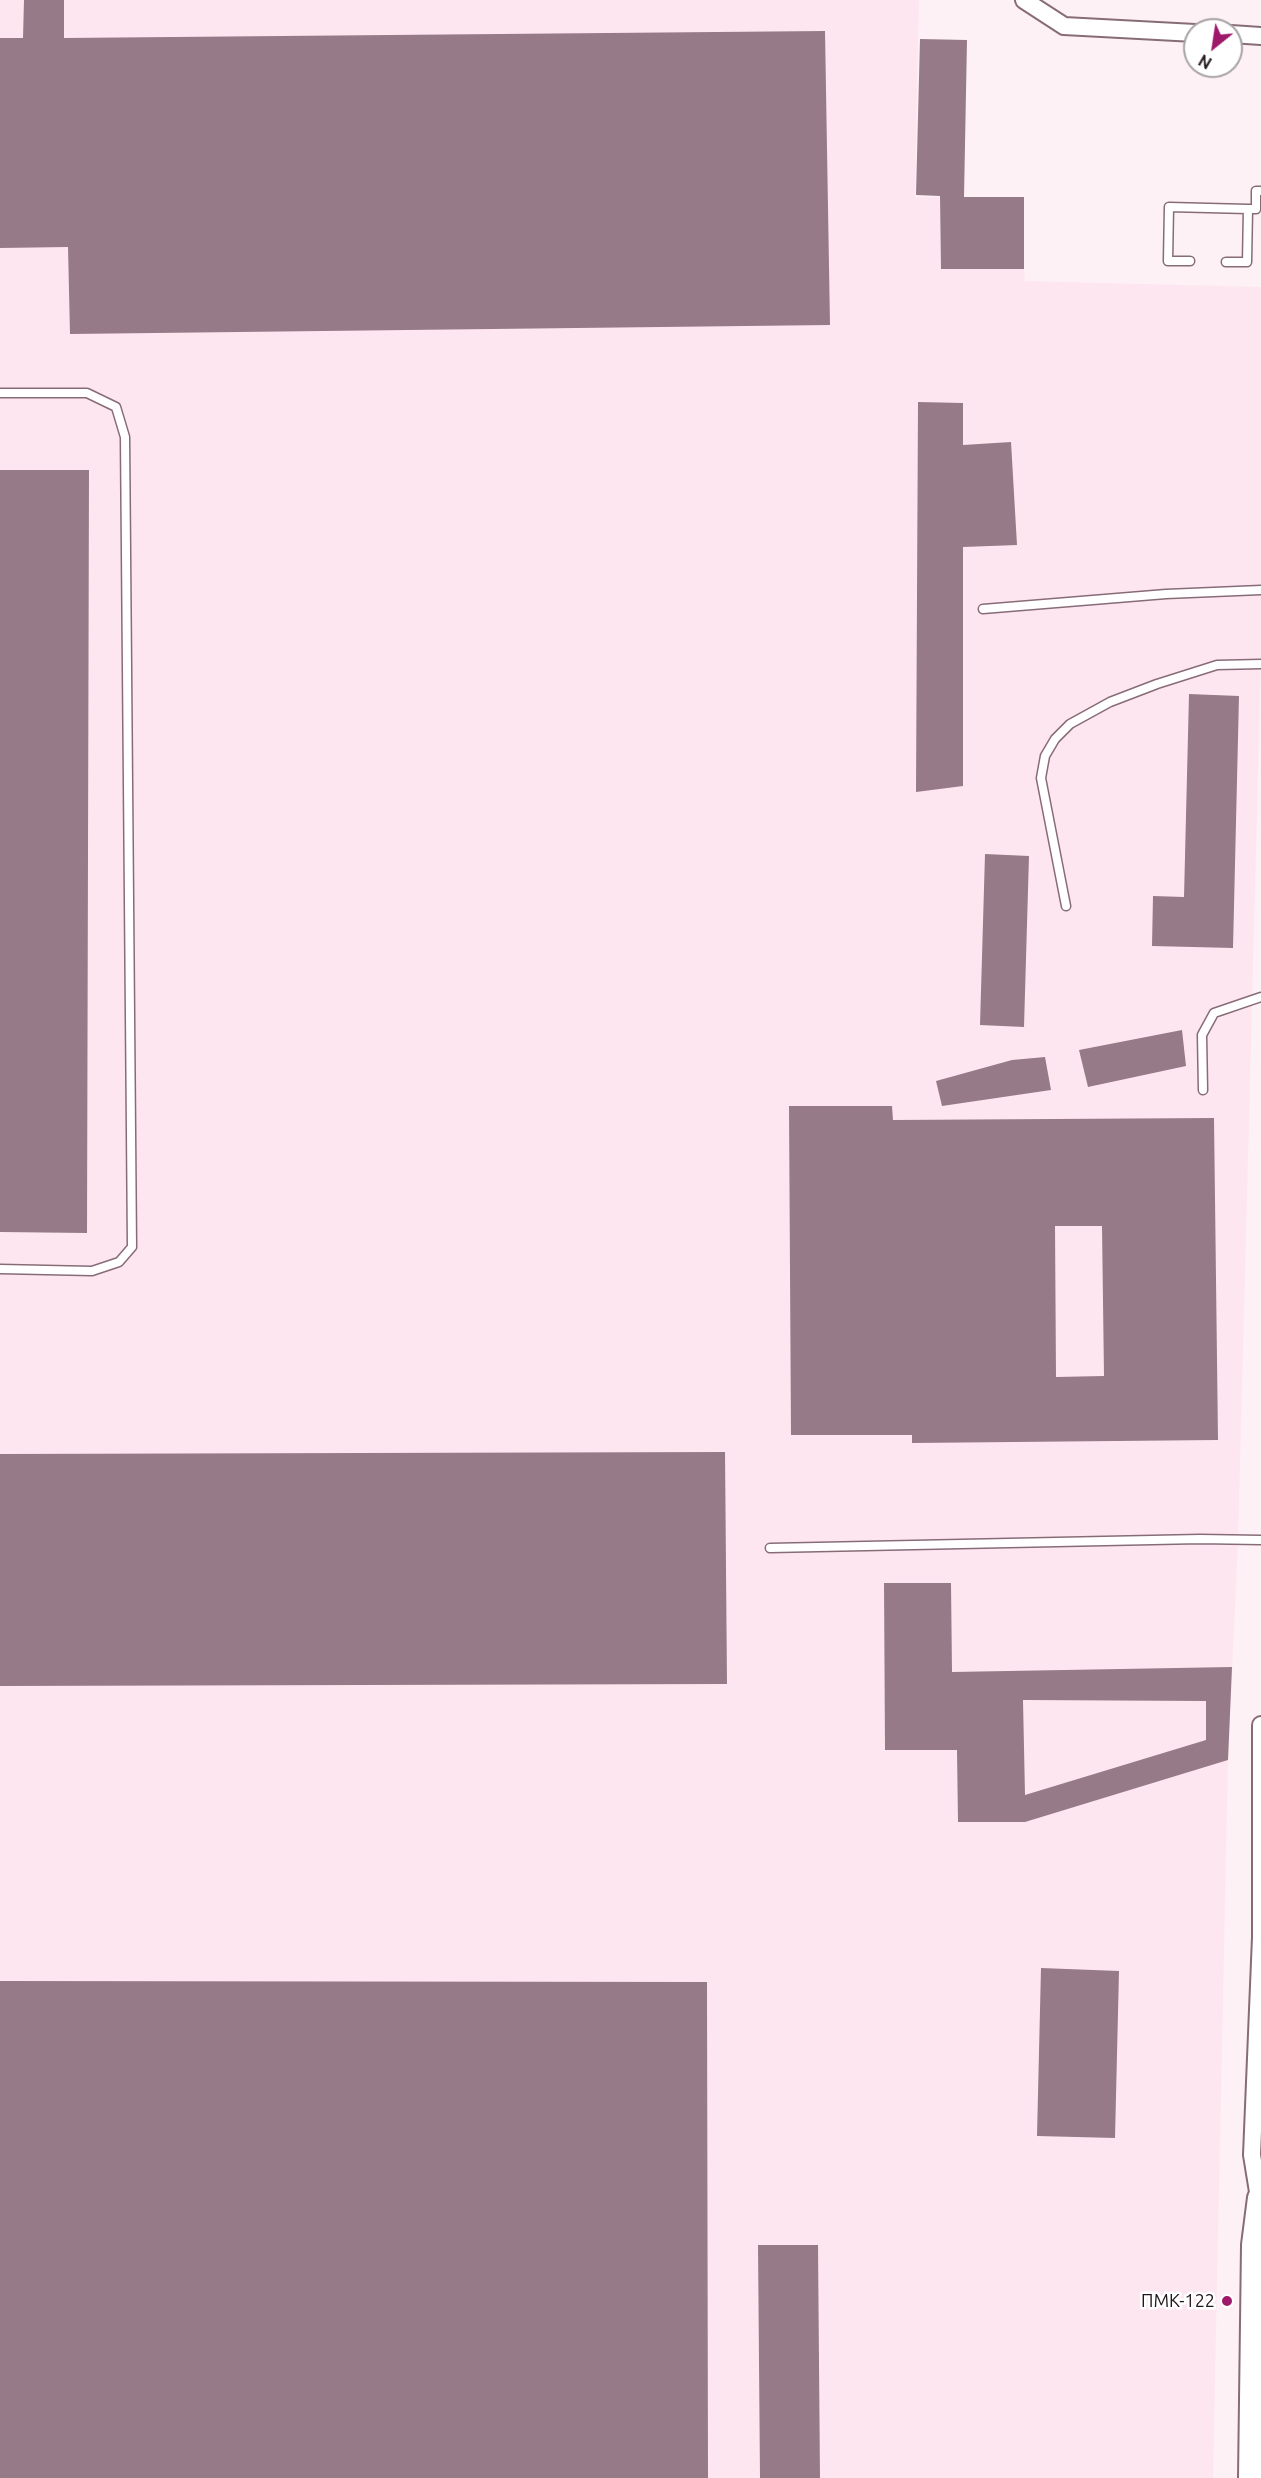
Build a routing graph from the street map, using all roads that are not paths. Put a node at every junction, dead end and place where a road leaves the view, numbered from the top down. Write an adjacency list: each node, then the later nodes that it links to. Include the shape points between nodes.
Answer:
1 (1024, 0): 2 (street, via 1064,26)
2 (1183, 32)
3 (1243, 35): 4 (street)
4 (1261, 36)
5 (1261, 191): 6 (lane, via 1256,190 1256,209)
6 (1248, 209): 7 (lane, via 1169,207 1168,261); 8 (lane, via 1247,262)
7 (1190, 261)
8 (1226, 262)
9 (0, 393): 16 (lane, via 87,393 116,407 125,437 132,1247 119,1262 92,1271)
10 (1261, 590): 11 (lane)
11 (983, 609)
12 (1261, 664): 13 (lane, via 1217,665 1157,684 1110,702 1070,724 1054,739 1045,756 1041,778)
13 (1066, 906)
14 (1261, 997): 15 (lane, via 1214,1013 1202,1035)
15 (1203, 1090)
16 (0, 1269)
17 (1261, 1540): 18 (lane)
18 (770, 1548)
19 (1261, 1725): 20 (street)
20 (1260, 1752): 21 (street)
21 (1259, 2008): 22 (street, via 1252,2155)
22 (1260, 2198): 23 (street, via 1253,2245)
23 (1250, 2478)

